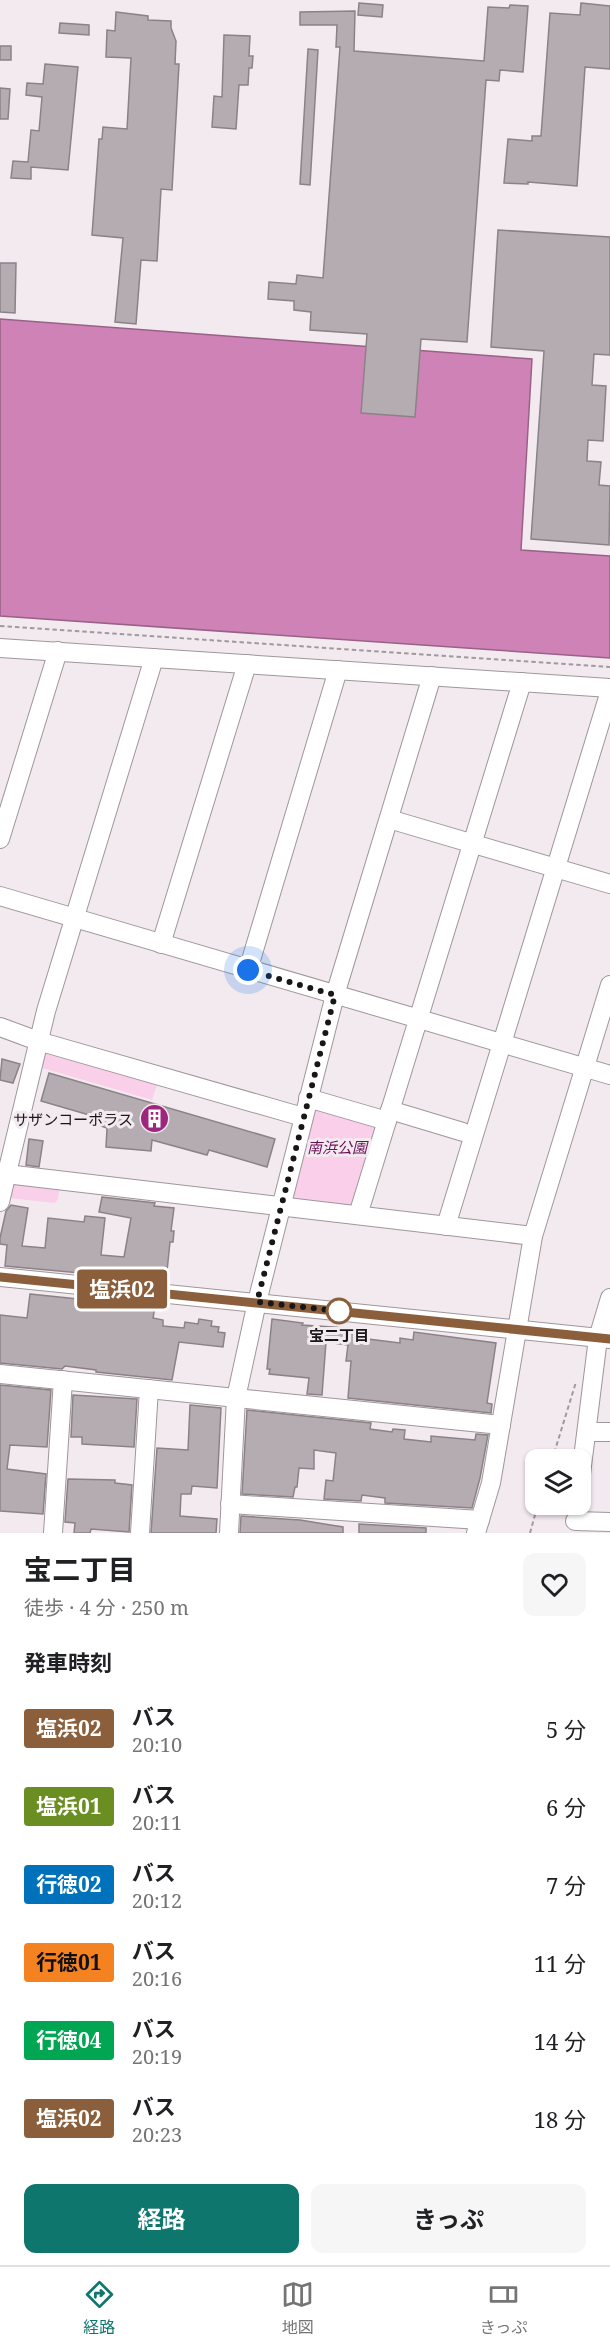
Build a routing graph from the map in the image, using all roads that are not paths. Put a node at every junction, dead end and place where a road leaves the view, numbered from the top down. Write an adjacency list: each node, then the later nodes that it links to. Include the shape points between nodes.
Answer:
1 (0, 648): 2 (street)
2 (58, 651): 3 (street); 10 (street)
3 (154, 658): 4 (street); 15 (street)
4 (247, 664): 5 (street); 16 (street)
5 (338, 670): 6 (street); 17 (street)
6 (432, 676): 7 (street); 9 (street)
7 (522, 682): 8 (street); 11 (street)
8 (610, 689): 12 (street)
9 (389, 819): 11 (street); 19 (street)
10 (0, 839)
11 (472, 844): 12 (street); 20 (street)
12 (555, 868): 13 (street); 23 (street)
13 (610, 884)
14 (0, 896): 15 (street)
15 (75, 918): 16 (street); 22 (street)
16 (161, 944): 17 (street)
17 (248, 970): 19 (street)
18 (610, 985): 24 (street)
19 (335, 995): 20 (street); 26 (street)
20 (418, 1019): 23 (street); 27 (street)
21 (1, 1032): 22 (street)
22 (38, 1041): 28 (street); 30 (street)
23 (502, 1044): 24 (street); 34 (street)
24 (585, 1068): 25 (street); 35 (street)
25 (610, 1075)
26 (308, 1098): 27 (street); 28 (street)
27 (388, 1116): 29 (street); 33 (street)
28 (303, 1117): 32 (street)
29 (463, 1132)
30 (6, 1174): 31 (street); 32 (street)
31 (0, 1202)
32 (280, 1206): 33 (street); 38 (street)
33 (358, 1215): 34 (street)
34 (446, 1226): 35 (street)
35 (533, 1236): 39 (street)
36 (0, 1276): 38 (street)
37 (610, 1298): 40 (street)
38 (257, 1302): 39 (street); 44 (street)
39 (517, 1330): 40 (street); 45 (street)
40 (604, 1338): 46 (street)
41 (0, 1374): 42 (street)
42 (63, 1380): 43 (street); 53 (street)
43 (148, 1389): 44 (street); 54 (street)
44 (236, 1398): 45 (street); 49 (street)
45 (501, 1425): 52 (street, via 491,1483)
46 (587, 1431): 47 (street); 48 (street)
47 (610, 1432)
48 (585, 1449)
49 (230, 1504): 52 (street); 55 (street)
50 (576, 1519): 51 (street)
51 (610, 1522)
52 (478, 1526)
53 (53, 1533)
54 (140, 1533)
55 (229, 1533)

